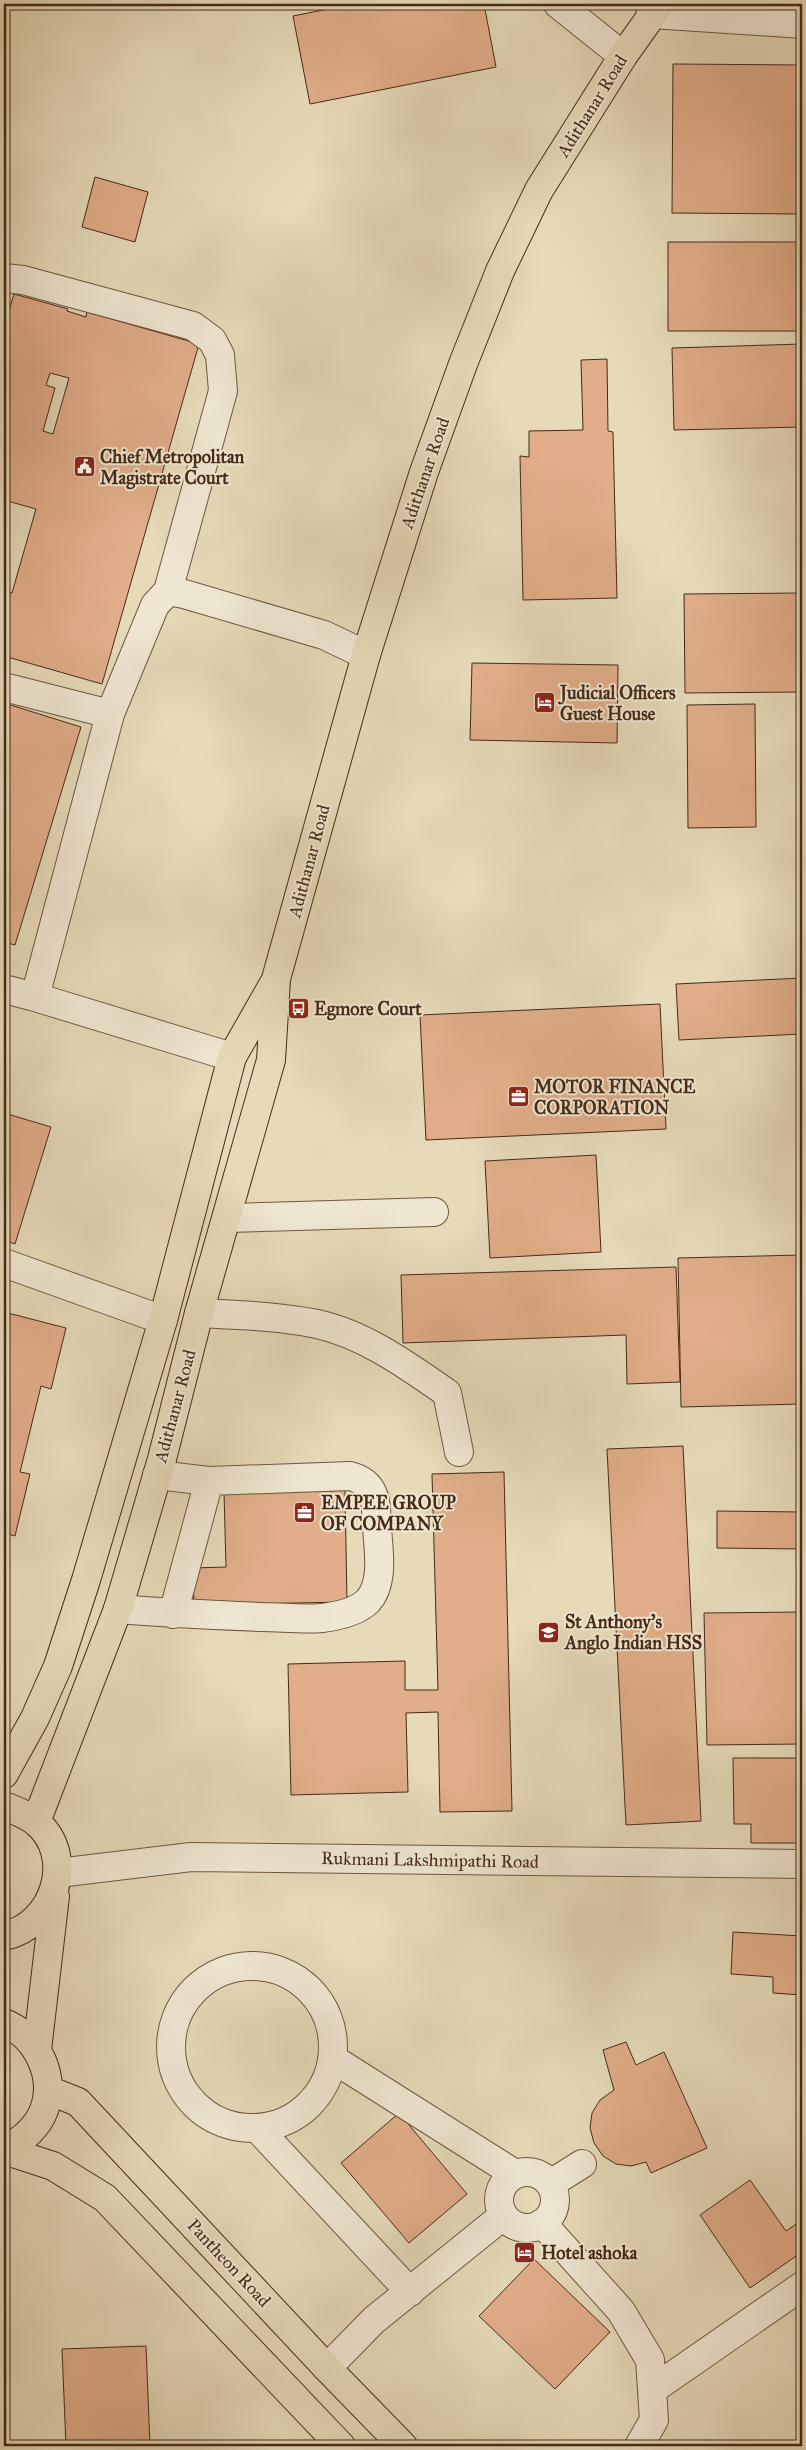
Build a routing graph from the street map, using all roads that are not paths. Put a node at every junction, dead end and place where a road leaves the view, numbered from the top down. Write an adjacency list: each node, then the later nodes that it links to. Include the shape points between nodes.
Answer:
1 (558, 4): 4 (street)
2 (654, 7): 3 (street); 4 (main road, Adithanar Road)
3 (802, 24)
4 (623, 56): 7 (main road, Adithanar Road, via 539,190 500,271 424,472)
5 (4, 278): 6 (street, via 23,280 193,326 212,340 220,355 223,391)
6 (168, 591): 7 (street, via 324,635); 9 (street, via 155,605)
7 (366, 655): 10 (main road, Adithanar Road)
8 (4, 687): 9 (street)
9 (110, 714): 12 (street)
10 (276, 979): 13 (main road, Adithanar Road); 15 (main road, Adithanar Road, via 271,1060)
11 (4, 989): 12 (street)
12 (35, 997): 13 (street)
13 (232, 1057): 18 (main road, Adithanar Road)
14 (434, 1212): 15 (street)
15 (227, 1218): 17 (main road, Adithanar Road)
16 (4, 1263): 18 (street)
17 (200, 1313): 19 (street, via 259,1315 318,1324 347,1334 401,1361 447,1393); 20 (main road, Adithanar Road)
18 (163, 1320): 24 (main road, Adithanar Road, via 58,1666 35,1718)
19 (460, 1452)
20 (157, 1475): 21 (street); 22 (main road, Adithanar Road)
21 (209, 1481): 23 (street); 23 (street, via 350,1476 362,1479 373,1492 377,1507 379,1573 375,1588 368,1600 352,1612 320,1618)
22 (118, 1608): 23 (street); 26 (main road, Adithanar Road)
23 (173, 1614)
24 (4, 1774)
25 (4, 1806): 26 (main road)
26 (36, 1822): 28 (main road, via 56,1854)
27 (802, 1864): 28 (street, Rukmani Lakshmipathi Road, via 191,1857)
28 (57, 1879): 29 (main road, via 49,1904 35,1922 17,1934); 31 (main road)
29 (4, 1936)
30 (4, 2023): 31 (main road, via 26,2037)
31 (37, 2050): 33 (main road, via 46,2069)
32 (333, 2059): 34 (street, via 324,2085 308,2107 285,2123); 34 (street, via 332,2031 322,2005 304,1984 281,1971 253,1965 226,1969 203,1982 185,2000 173,2024 170,2050 175,2077 189,2100 208,2117 232,2127); 37 (street)
33 (48, 2090): 35 (main road, via 44,2109 35,2126); 43 (main road, Pantheon Road, via 78,2102)
34 (258, 2129): 42 (street)
35 (4, 2150): 45 (main road, via 52,2166 105,2198)
36 (582, 2164): 38 (street)
37 (515, 2174): 38 (street, via 534,2173); 39 (street, via 501,2188)
38 (550, 2184): 40 (street, via 554,2192 553,2209)
39 (503, 2216): 40 (street, via 517,2226 534,2227); 42 (street)
40 (542, 2223): 44 (street, via 621,2311 650,2360)
41 (802, 2286): 44 (street)
42 (410, 2292): 43 (street, via 374,2320)
43 (327, 2368): 46 (main road, Pantheon Road)
44 (652, 2390): 47 (street, via 654,2420)
45 (341, 2446)
46 (403, 2446)
47 (639, 2446)

